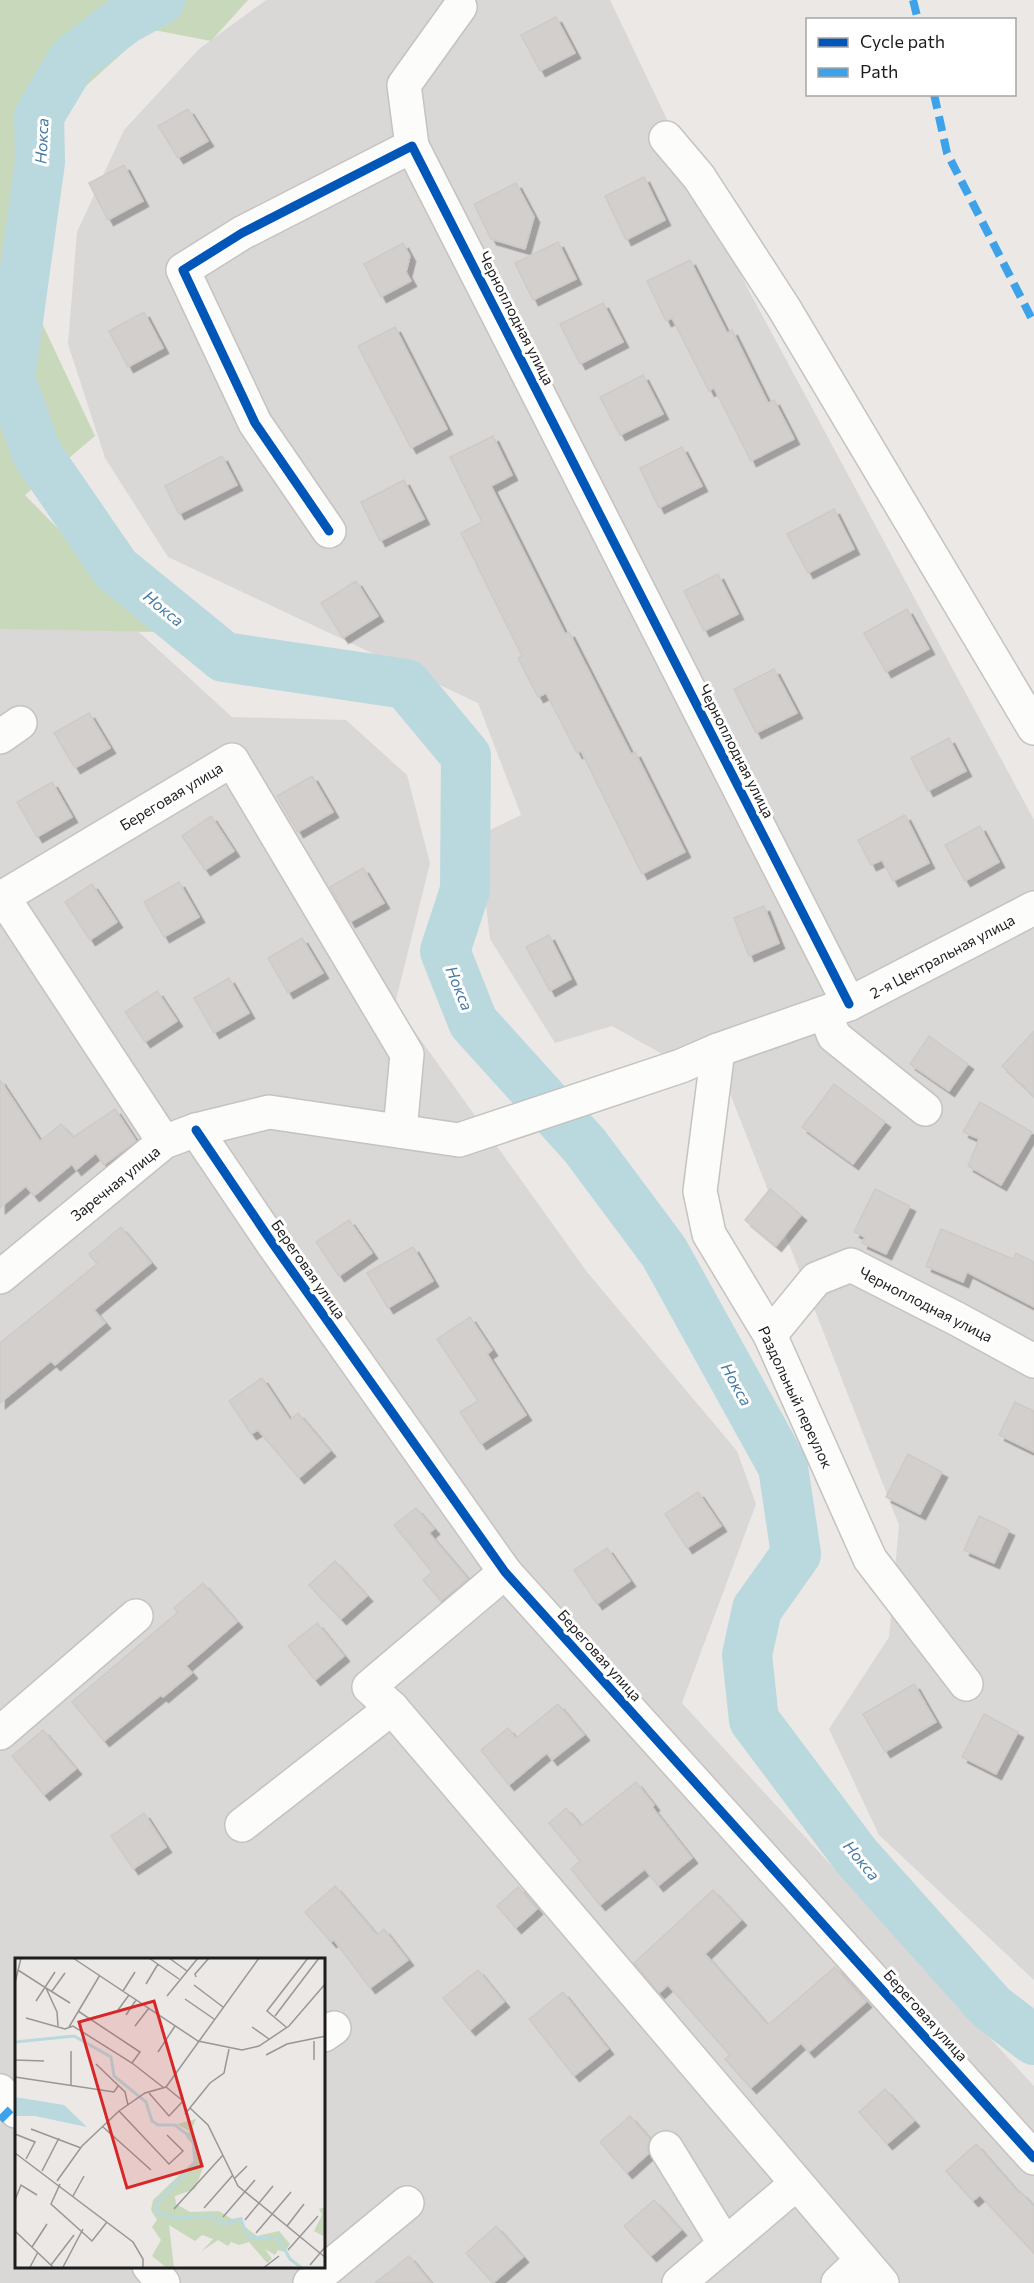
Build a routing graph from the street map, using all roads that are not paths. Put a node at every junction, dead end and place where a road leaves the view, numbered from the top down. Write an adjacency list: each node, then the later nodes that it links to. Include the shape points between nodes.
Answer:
1 (460, 7): 3 (street, Черноплодная улица, via 404,85)
2 (666, 138): 5 (street, via 699,177 784,309)
3 (412, 146): 4 (street, via 242,233 183,270 255,423); 7 (street, Черноплодная улица)
4 (329, 531)
5 (1034, 728)
6 (1034, 908): 7 (street, 2-я Центральная улица)
7 (837, 1009): 8 (street, 2-я Центральная улица); 9 (street, Черноплодная улица, via 834,1036)
8 (718, 1050): 12 (street, 2-я Центральная улица); 15 (street, Раздольный переулок, via 700,1191 709,1234)
9 (925, 1109)
10 (196, 1130): 11 (street, Заречная улица, via 269,1113); 13 (street, Заречная улица); 17 (street, Береговая улица)
11 (400, 1131): 12 (street, Заречная улица); 13 (street, Береговая улица, via 407,1054 232,760 3,897)
12 (459, 1140)
13 (164, 1143): 14 (street, Заречная улица)
14 (0, 1277)
15 (770, 1335): 16 (street, Черноплодная улица, via 816,1279 851,1265); 19 (street, Раздольный переулок, via 870,1559)
16 (1034, 1361)
17 (505, 1572): 20 (street, via 369,1687); 26 (street, Береговая улица)
18 (136, 1616): 21 (street)
19 (966, 1684)
20 (392, 1708): 22 (street); 27 (street)
21 (0, 1733)
22 (242, 1825)
23 (0, 2091): 24 (street)
24 (15, 2110)
25 (666, 2148): 29 (street)
26 (1034, 2158)
27 (796, 2184): 29 (street); 31 (street)
28 (407, 2203): 33 (street)
29 (725, 2244): 34 (street)
30 (150, 2268): 32 (street)
31 (872, 2272): 35 (street)
32 (163, 2283)
33 (310, 2283)
34 (679, 2283)
35 (837, 2283)

